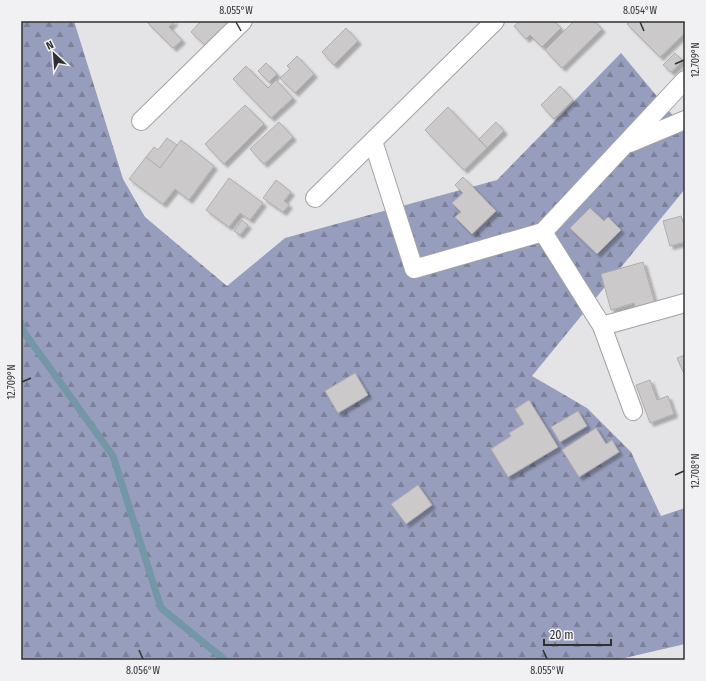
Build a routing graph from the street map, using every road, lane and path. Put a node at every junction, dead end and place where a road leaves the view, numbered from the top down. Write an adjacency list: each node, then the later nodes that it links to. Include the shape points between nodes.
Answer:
1 (243, 21): 5 (street)
2 (495, 21): 6 (street)
3 (685, 80): 7 (street)
4 (685, 120): 7 (street)
5 (141, 121)
6 (373, 141): 8 (street); 9 (street, via 414,269)
7 (624, 146): 9 (street)
8 (315, 198)
9 (544, 232): 11 (street)
10 (685, 303): 11 (street)
11 (602, 326): 12 (street)
12 (633, 411)

